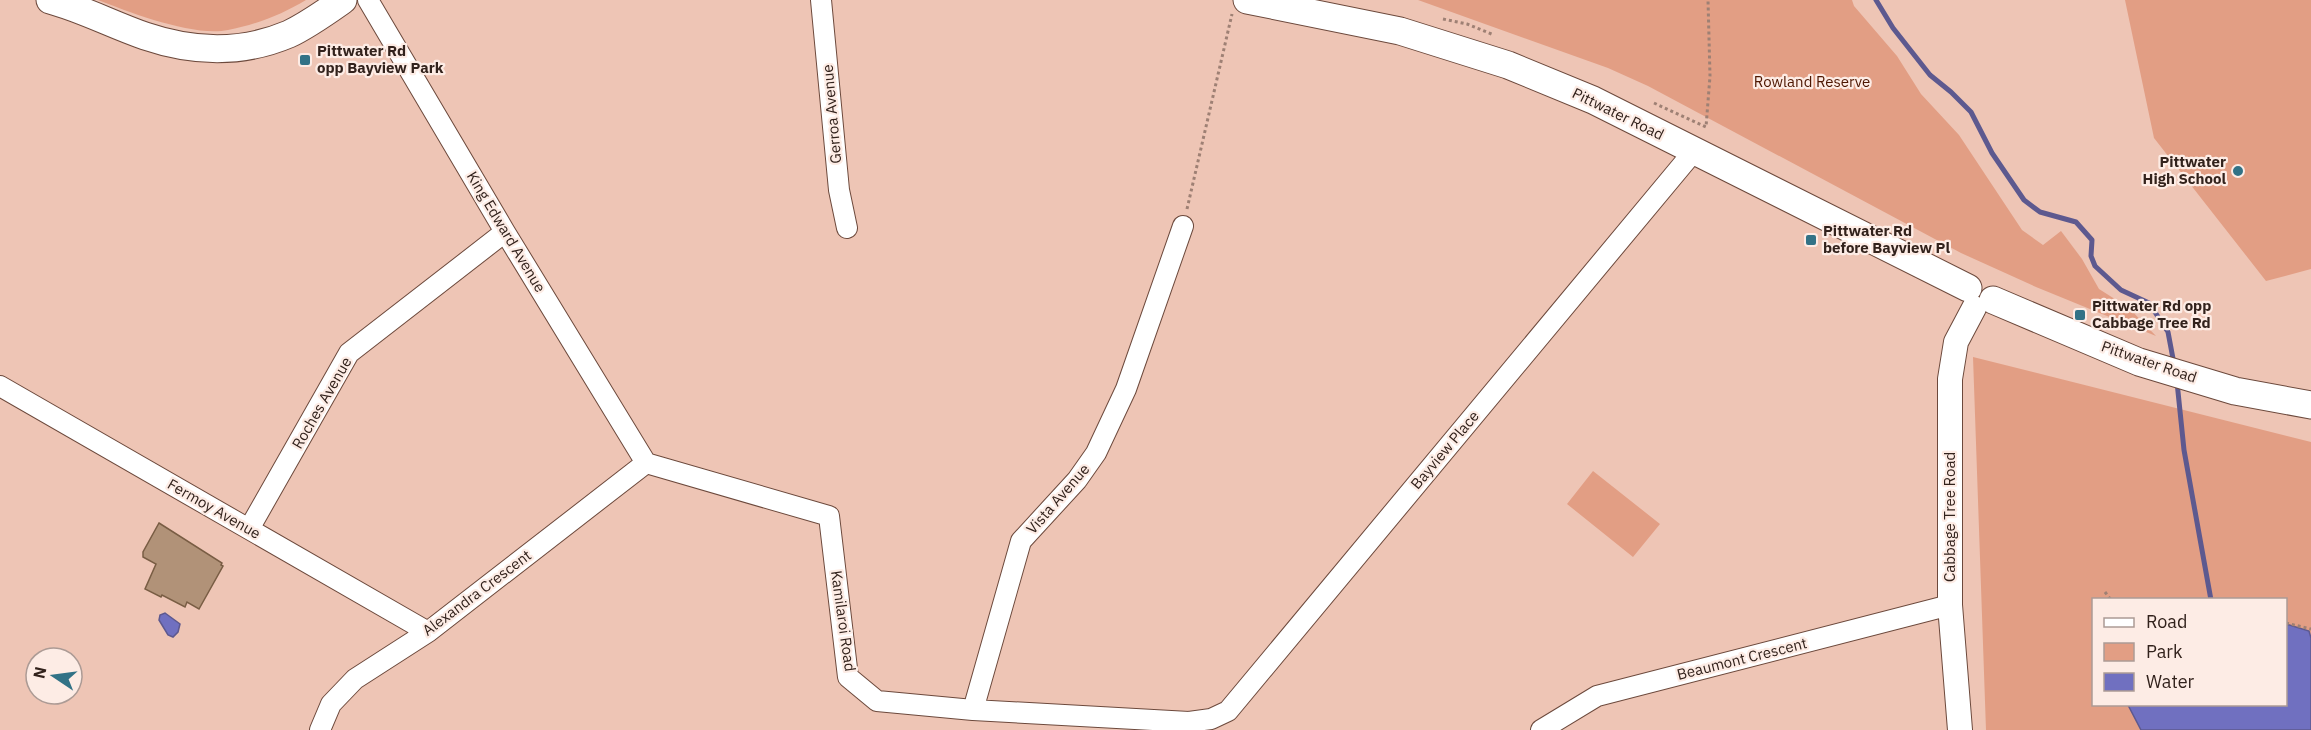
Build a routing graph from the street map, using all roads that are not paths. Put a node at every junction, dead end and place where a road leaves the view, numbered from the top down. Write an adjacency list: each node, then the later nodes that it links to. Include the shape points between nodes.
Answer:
1 (50, 0): 2 (main road, via 166,43 216,50 288,34)
2 (343, 0)
3 (368, 0): 9 (street, King Edward Avenue)
4 (821, 0): 8 (street, Gerroa Avenue, via 839,190)
5 (1239, 6): 6 (main road, Pittwater Road, via 1400,31 1474,52 1593,100)
6 (1694, 151): 10 (main road, Pittwater Road); 18 (street, Bayview Place, via 1228,711)
7 (1183, 226): 17 (street, Vista Avenue, via 1126,389 1096,453 1022,542)
8 (847, 228)
9 (505, 232): 13 (street, King Edward Avenue); 14 (street, Roches Avenue, via 349,354)
10 (1978, 299): 12 (main road, Pittwater Road, via 2139,362 2235,391); 15 (street, Cabbage Tree Road, via 1956,342 1950,379)
11 (0, 386): 14 (street, Fermoy Avenue)
12 (2311, 405)
13 (645, 463): 16 (street, Alexandra Crescent); 17 (street, Kamilaroi Road, via 830,516 848,677 877,701)
14 (249, 529): 16 (street, Fermoy Avenue)
15 (1950, 605): 20 (street, Beaumont Crescent, via 1597,696); 21 (street, Cabbage Tree Road)
16 (428, 632): 19 (street, Alexandra Crescent, via 355,679 331,704)
17 (973, 710): 18 (street, Kamilaroi Road)
18 (1188, 726)
19 (320, 730)
20 (1541, 730)
21 (1960, 730)

